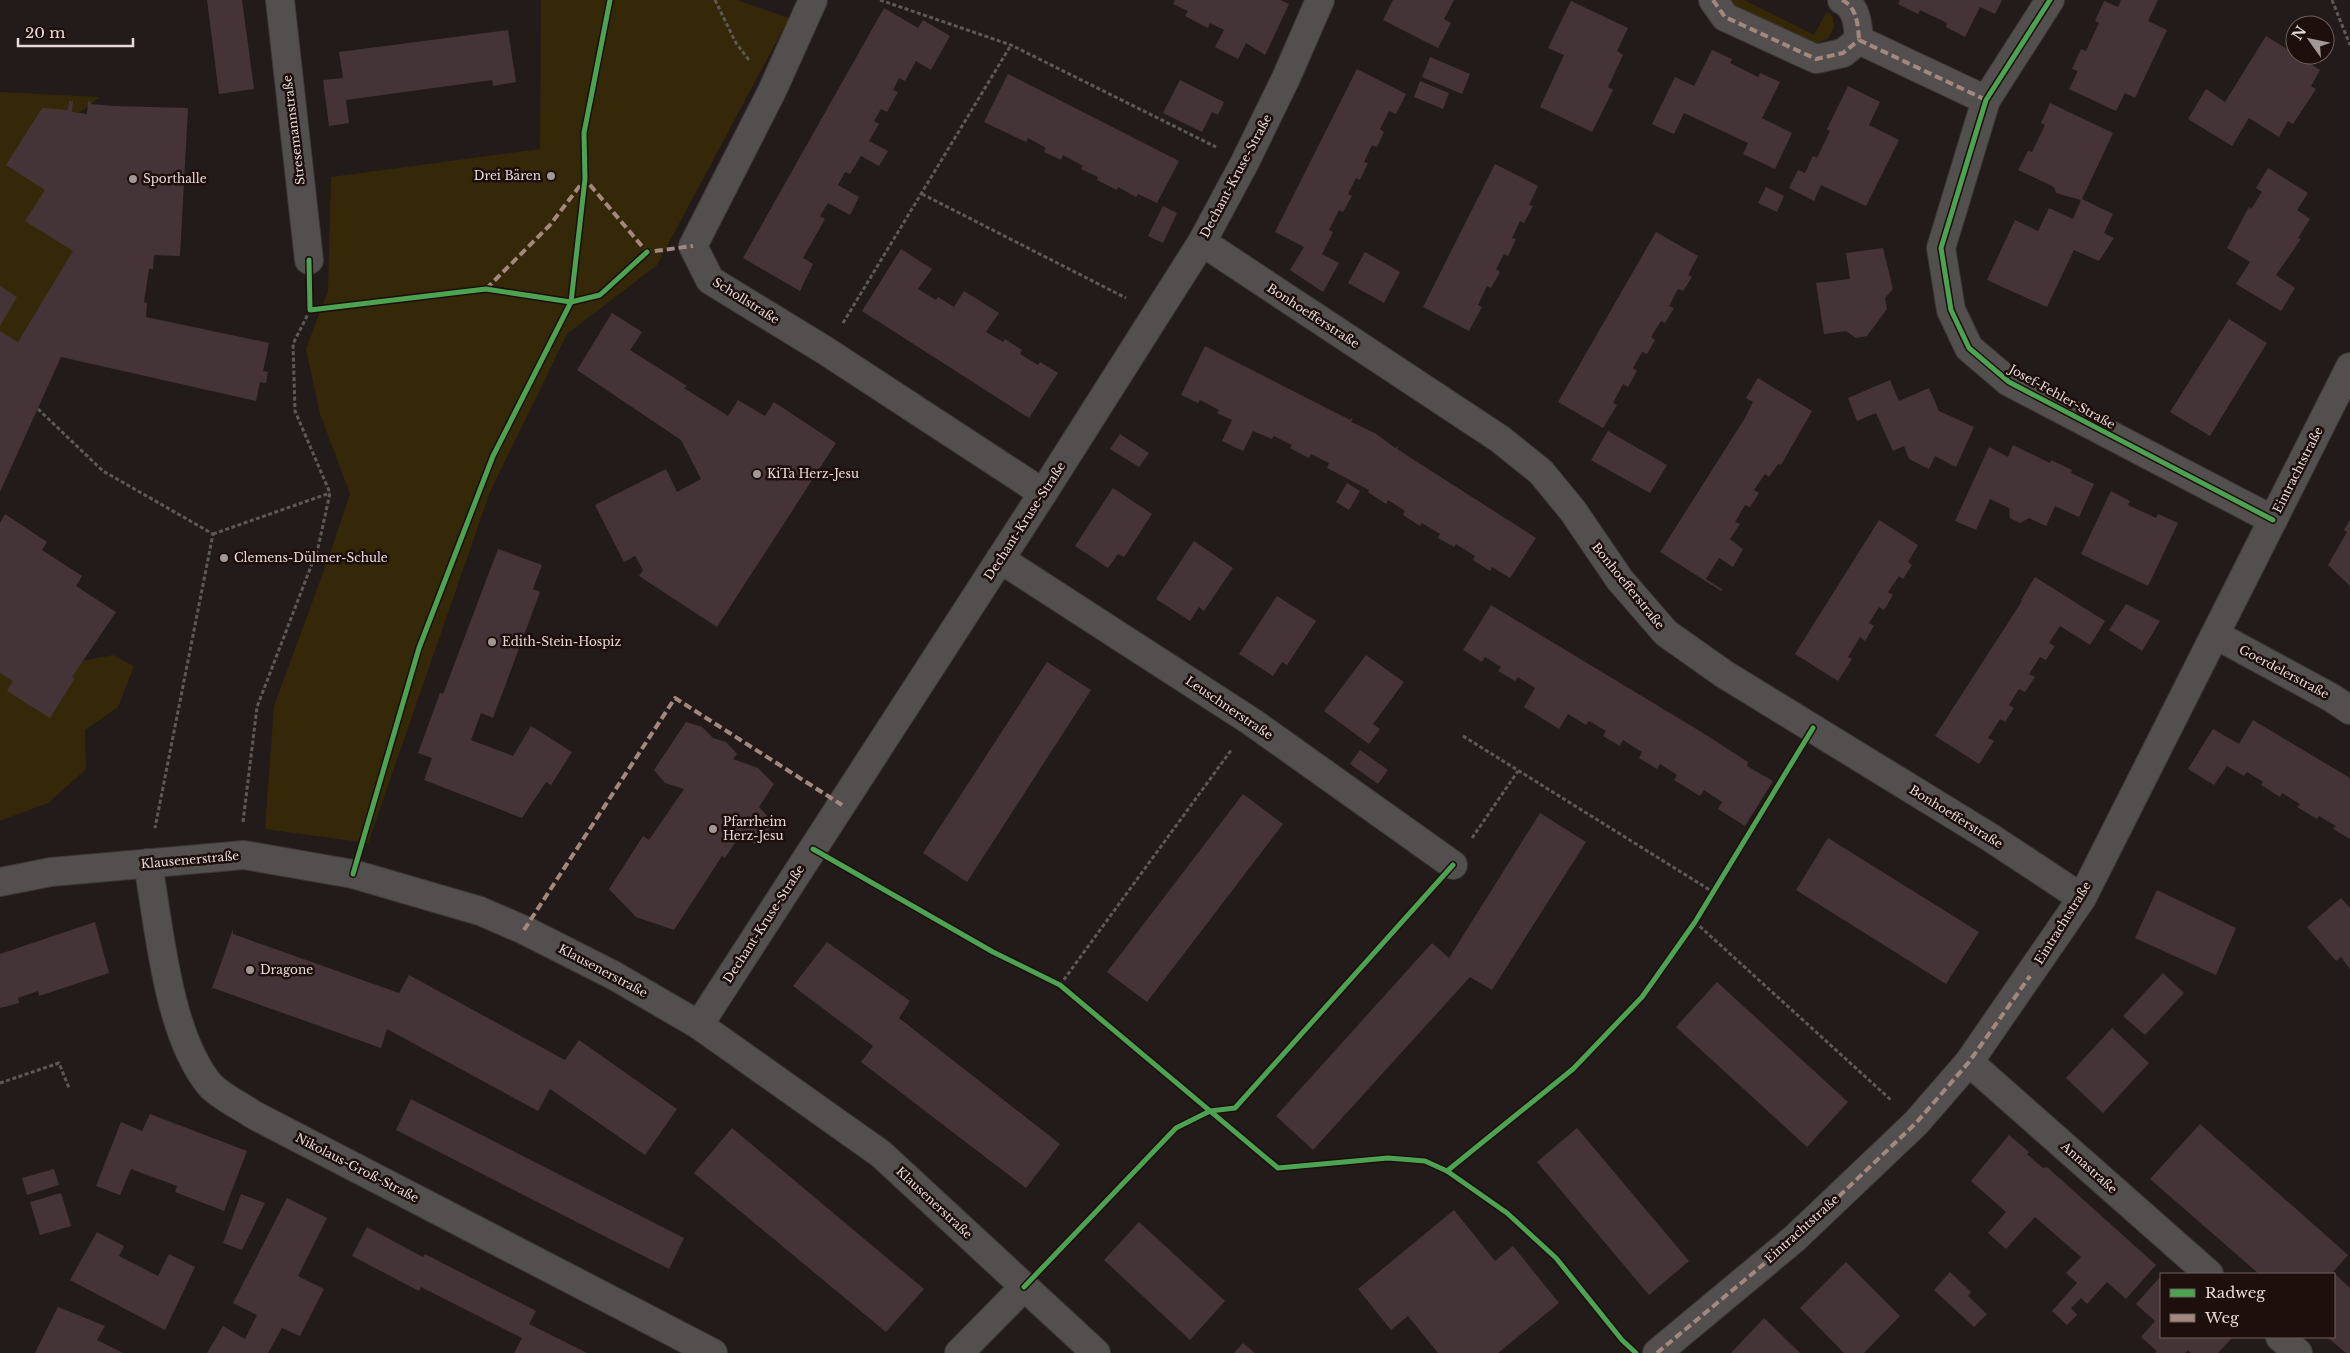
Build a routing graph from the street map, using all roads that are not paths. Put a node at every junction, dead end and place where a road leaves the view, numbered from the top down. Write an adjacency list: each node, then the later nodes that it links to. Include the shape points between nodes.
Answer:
1 (280, 0): 10 (street, Stresemannstraße)
2 (813, 0): 12 (street, Schollstraße, via 772,91 693,246 710,280 826,351)
3 (1320, 0): 9 (street, Dechant-Kruse-Straße, via 1286,78)
4 (1712, 0): 7 (street, via 1725,17 1816,59 1843,54)
5 (1842, 0): 7 (street, via 1858,19)
6 (2050, 0): 8 (street, Josef-Fehler-Straße)
7 (1859, 40): 8 (street)
8 (1986, 100): 13 (street, Josef-Fehler-Straße, via 1941,248 1951,310 1969,348 2008,382)
9 (1202, 242): 12 (street, Dechant-Kruse-Straße); 20 (street, Bonhoefferstraße, via 1500,439 1541,472 1573,511 1620,580 1666,633 1724,674 1988,836)
10 (309, 260)
11 (2350, 367): 13 (street, Eintrachtstraße)
12 (1043, 493): 14 (street, Dechant-Kruse-Straße)
13 (2273, 520): 15 (street, Eintrachtstraße)
14 (1000, 559): 18 (street, Leuschnerstraße, via 1252,722); 21 (street, Dechant-Kruse-Straße)
15 (2216, 635): 16 (street, Goerdelerstraße); 20 (street, Eintrachtstraße)
16 (2350, 710)
17 (148, 864): 19 (street, Klausenerstraße, via 51,872); 21 (street, Klausenerstraße, via 244,855 353,874 480,912 524,930 613,975); 26 (street, Nikolaus-Groß-Straße, via 174,1010 189,1053 211,1086 254,1115)
18 (1453, 865)
19 (0, 882)
20 (2082, 898): 22 (street, Eintrachtstraße)
21 (699, 1025): 24 (street, Klausenerstraße, via 881,1154)
22 (1969, 1062): 23 (street, Annastraße); 29 (street, Eintrachtstraße, via 1916,1123 1794,1239)
23 (2208, 1273)
24 (1024, 1287): 27 (street); 28 (street, Klausenerstraße)
25 (2281, 1338): 30 (street)
26 (713, 1353)
27 (959, 1353)
28 (1096, 1353)
29 (1657, 1353)
30 (2298, 1353)

